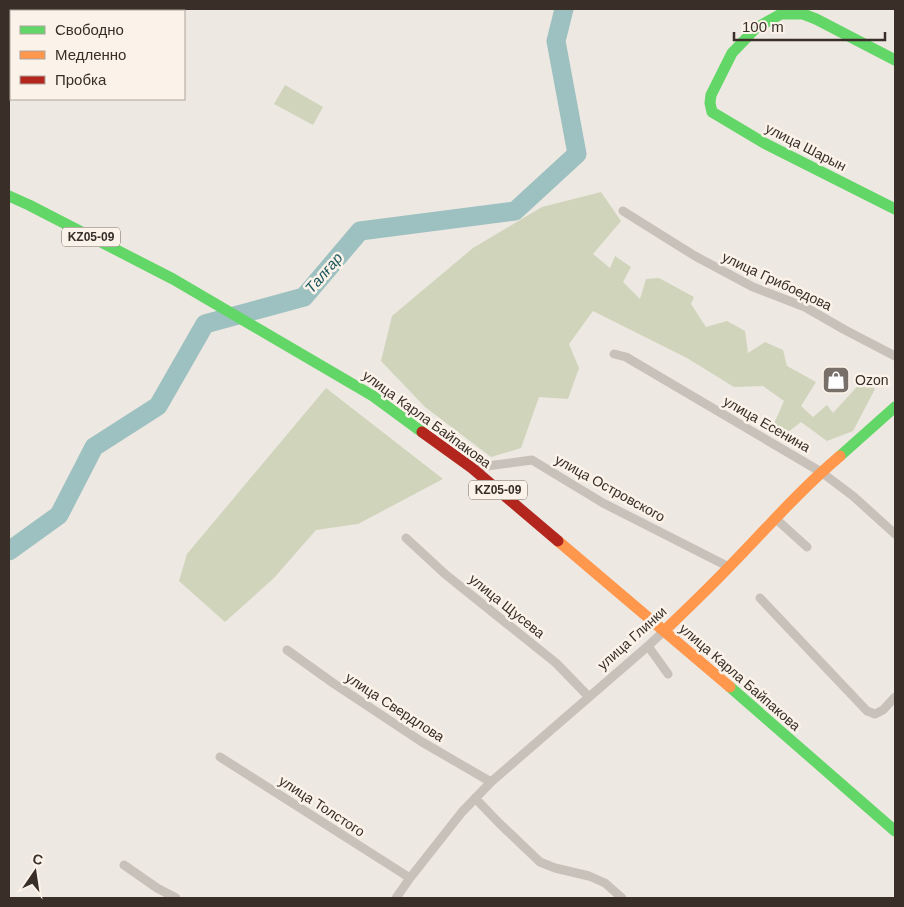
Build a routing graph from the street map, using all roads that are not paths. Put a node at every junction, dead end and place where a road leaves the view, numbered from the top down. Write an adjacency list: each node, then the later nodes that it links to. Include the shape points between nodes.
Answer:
1 (895, 60): 3 (main road, улица Шарын, via 804,14 781,14 756,28 732,53 711,95 710,104 712,112 764,143)
2 (9, 196): 8 (main road, улица Карла Байпакова / KZ05-09, via 173,279 320,364 372,396)
3 (895, 208)
4 (624, 211): 6 (street, улица Грибоедова, via 695,256 753,287 805,307)
5 (614, 354): 9 (street, улица Есенина, via 626,357)
6 (895, 356)
7 (895, 407): 9 (main road, улица Глинки)
8 (472, 468): 14 (street, улица Островского, via 532,460 603,503); 16 (main road, улица Карла Байпакова / KZ05-09)
9 (822, 472): 10 (main road, улица Глинки); 11 (street, улица Есенина)
10 (775, 518): 13 (street); 14 (main road, улица Глинки)
11 (895, 534)
12 (406, 538): 20 (street, улица Щусева, via 445,574 556,663)
13 (807, 547)
14 (729, 567): 16 (main road, улица Глинки)
15 (760, 598): 21 (street, via 867,712 874,714 882,710)
16 (664, 631): 17 (street, улица Глинки); 25 (main road, улица Карла Байпакова / KZ05-09)
17 (648, 646): 19 (street); 20 (street, улица Глинки)
18 (287, 650): 23 (street, улица Свердлова, via 422,742)
19 (668, 674)
20 (589, 697): 23 (street, улица Глинки)
21 (895, 697)
22 (220, 757): 27 (street, улица Толстого)
23 (491, 782): 24 (street, улица Глинки)
24 (475, 798): 27 (street, улица Глинки); 30 (street, via 540,862 605,883)
25 (895, 831)
26 (124, 865): 28 (street)
27 (410, 878): 29 (street, улица Глинки)
28 (176, 898)
29 (396, 898)
30 (622, 898)

